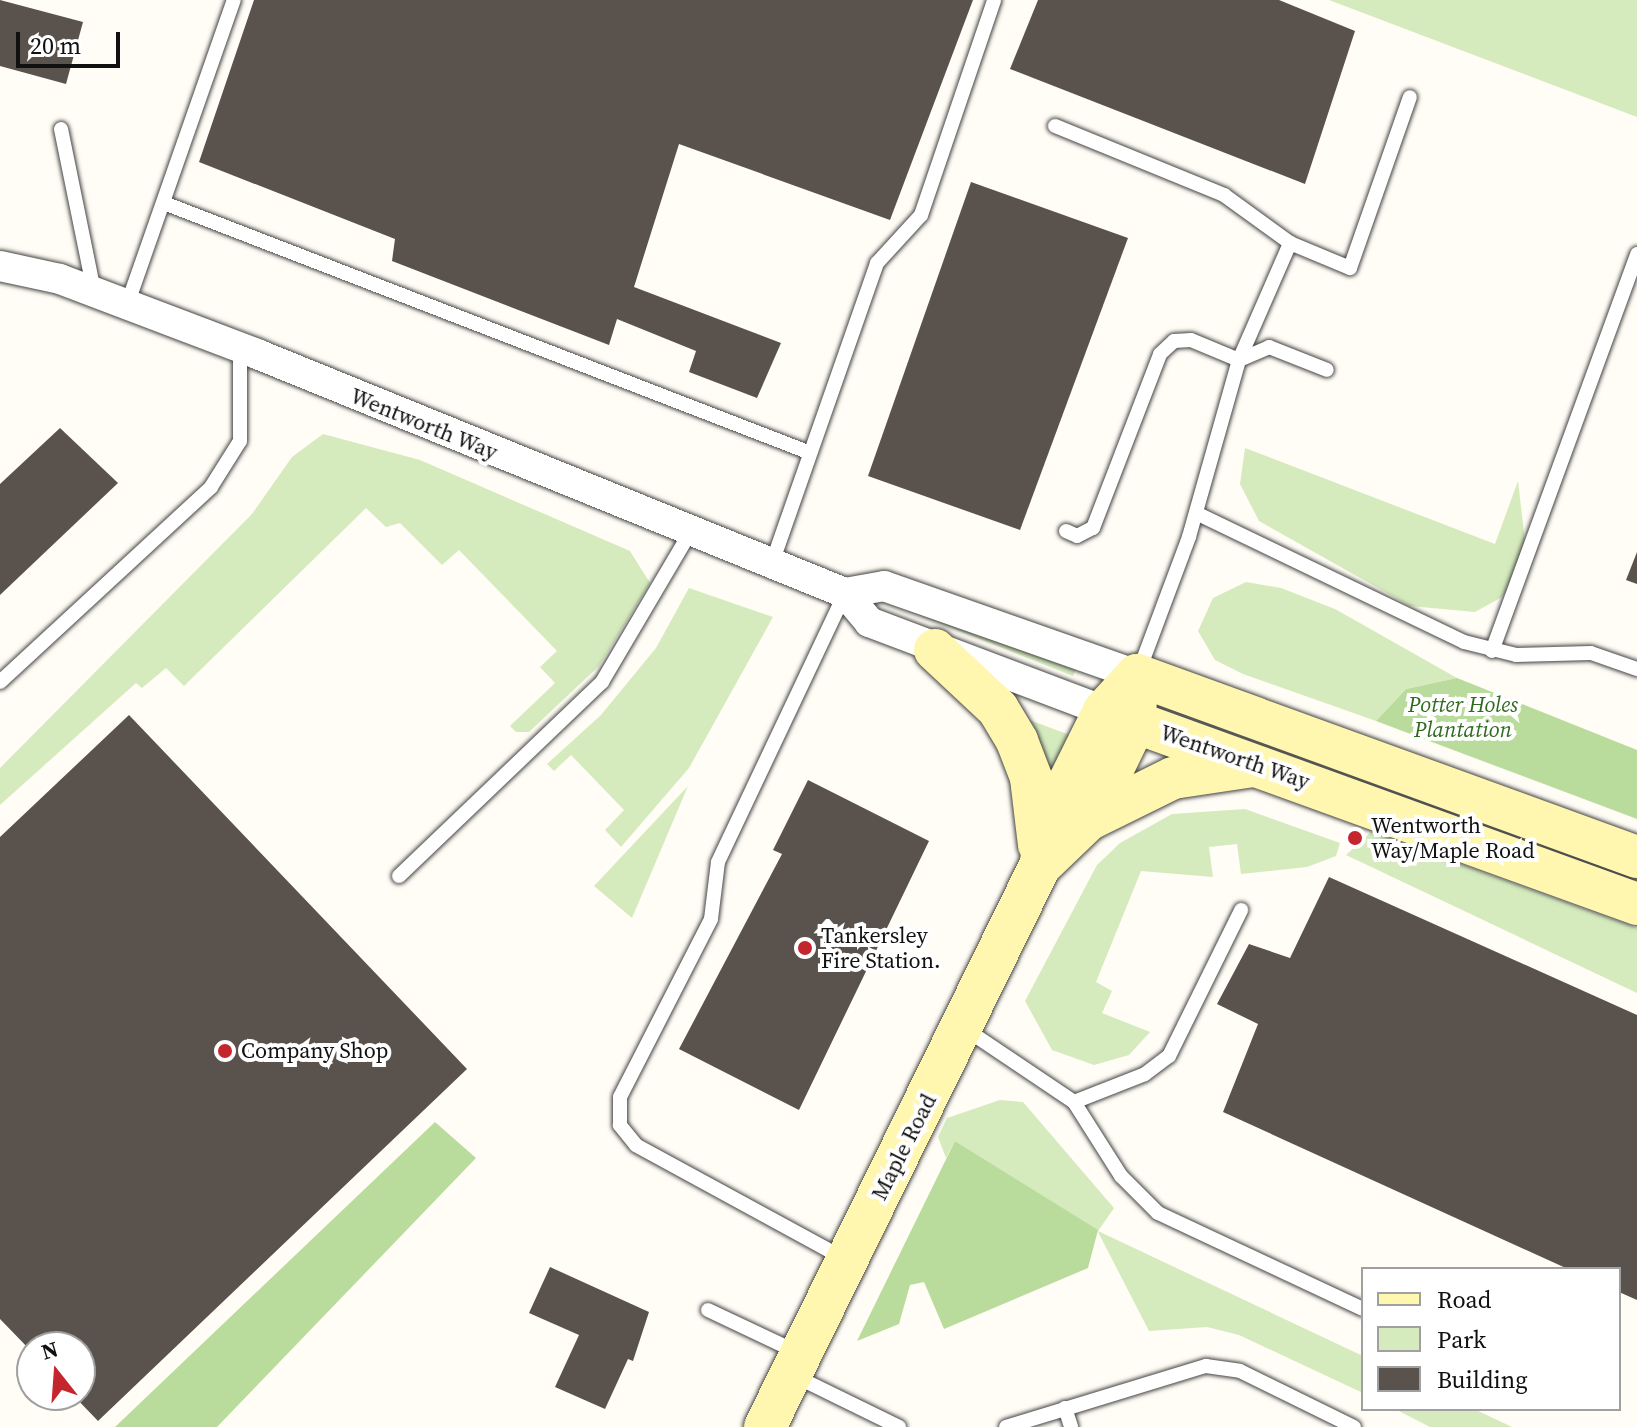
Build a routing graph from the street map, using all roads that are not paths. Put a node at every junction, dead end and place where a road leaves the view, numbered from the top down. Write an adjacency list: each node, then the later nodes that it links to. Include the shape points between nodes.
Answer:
1 (234, 0): 6 (lane)
2 (994, 0): 15 (lane, via 921,215 877,263)
3 (1410, 97): 7 (lane, via 1350,268)
4 (1055, 126): 7 (lane, via 1224,195)
5 (61, 129): 10 (lane)
6 (164, 203): 11 (lane); 15 (lane)
7 (1290, 243): 13 (lane)
8 (1637, 254): 22 (lane)
9 (0, 266): 10 (street, Wentworth Way)
10 (94, 292): 11 (street, Wentworth Way)
11 (127, 305): 12 (street, Wentworth Way)
12 (240, 348): 17 (street, Wentworth Way); 25 (lane, via 240,441 211,487)
13 (1239, 360): 14 (lane, via 1269,347); 16 (lane); 18 (lane, via 1191,340 1174,341 1160,354 1093,528 1077,536)
14 (1327, 370)
15 (808, 452): 19 (lane)
16 (1196, 513): 22 (lane); 24 (lane)
17 (691, 531): 19 (street, Wentworth Way); 31 (lane, via 602,682)
18 (1066, 531)
19 (772, 563): 20 (street, Wentworth Way)
20 (845, 593): 21 (street, Wentworth Way, via 869,622); 24 (street, Wentworth Way, via 884,586); 36 (lane, via 718,862 711,919 620,1097 620,1125 636,1145)
21 (935, 650): 26 (street, Wentworth Way); 30 (street, via 998,709 1017,741 1031,778)
22 (1492, 651): 23 (lane, via 1591,653)
23 (1637, 669)
24 (1137, 675): 26 (street, Maple Road); 29 (street, Wentworth Way)
25 (0, 682)
26 (1119, 717): 27 (street, Wentworth Way); 28 (street, Maple Road); 30 (street, Maple Road, via 1050,820)
27 (1262, 765): 28 (street, via 1173,778); 32 (street, Wentworth Way)
28 (1088, 820): 30 (street, Maple Road)
29 (1637, 857)
30 (1040, 866): 34 (street, Maple Road)
31 (399, 876)
32 (1637, 904)
33 (1241, 910): 35 (lane, via 1169,1056 1145,1074)
34 (964, 1028): 35 (lane); 36 (street, Maple Road)
35 (1074, 1102): 37 (lane, via 1121,1176 1158,1213)
36 (847, 1260): 39 (street, Maple Road)
37 (1361, 1308)
38 (708, 1310): 39 (lane)
39 (796, 1364): 41 (street, Maple Road); 42 (lane)
40 (1065, 1408): 43 (lane); 44 (lane); 45 (lane, via 1206,1366 1240,1371)
41 (765, 1427)
42 (899, 1427)
43 (1006, 1427)
44 (1071, 1427)
45 (1354, 1427)

